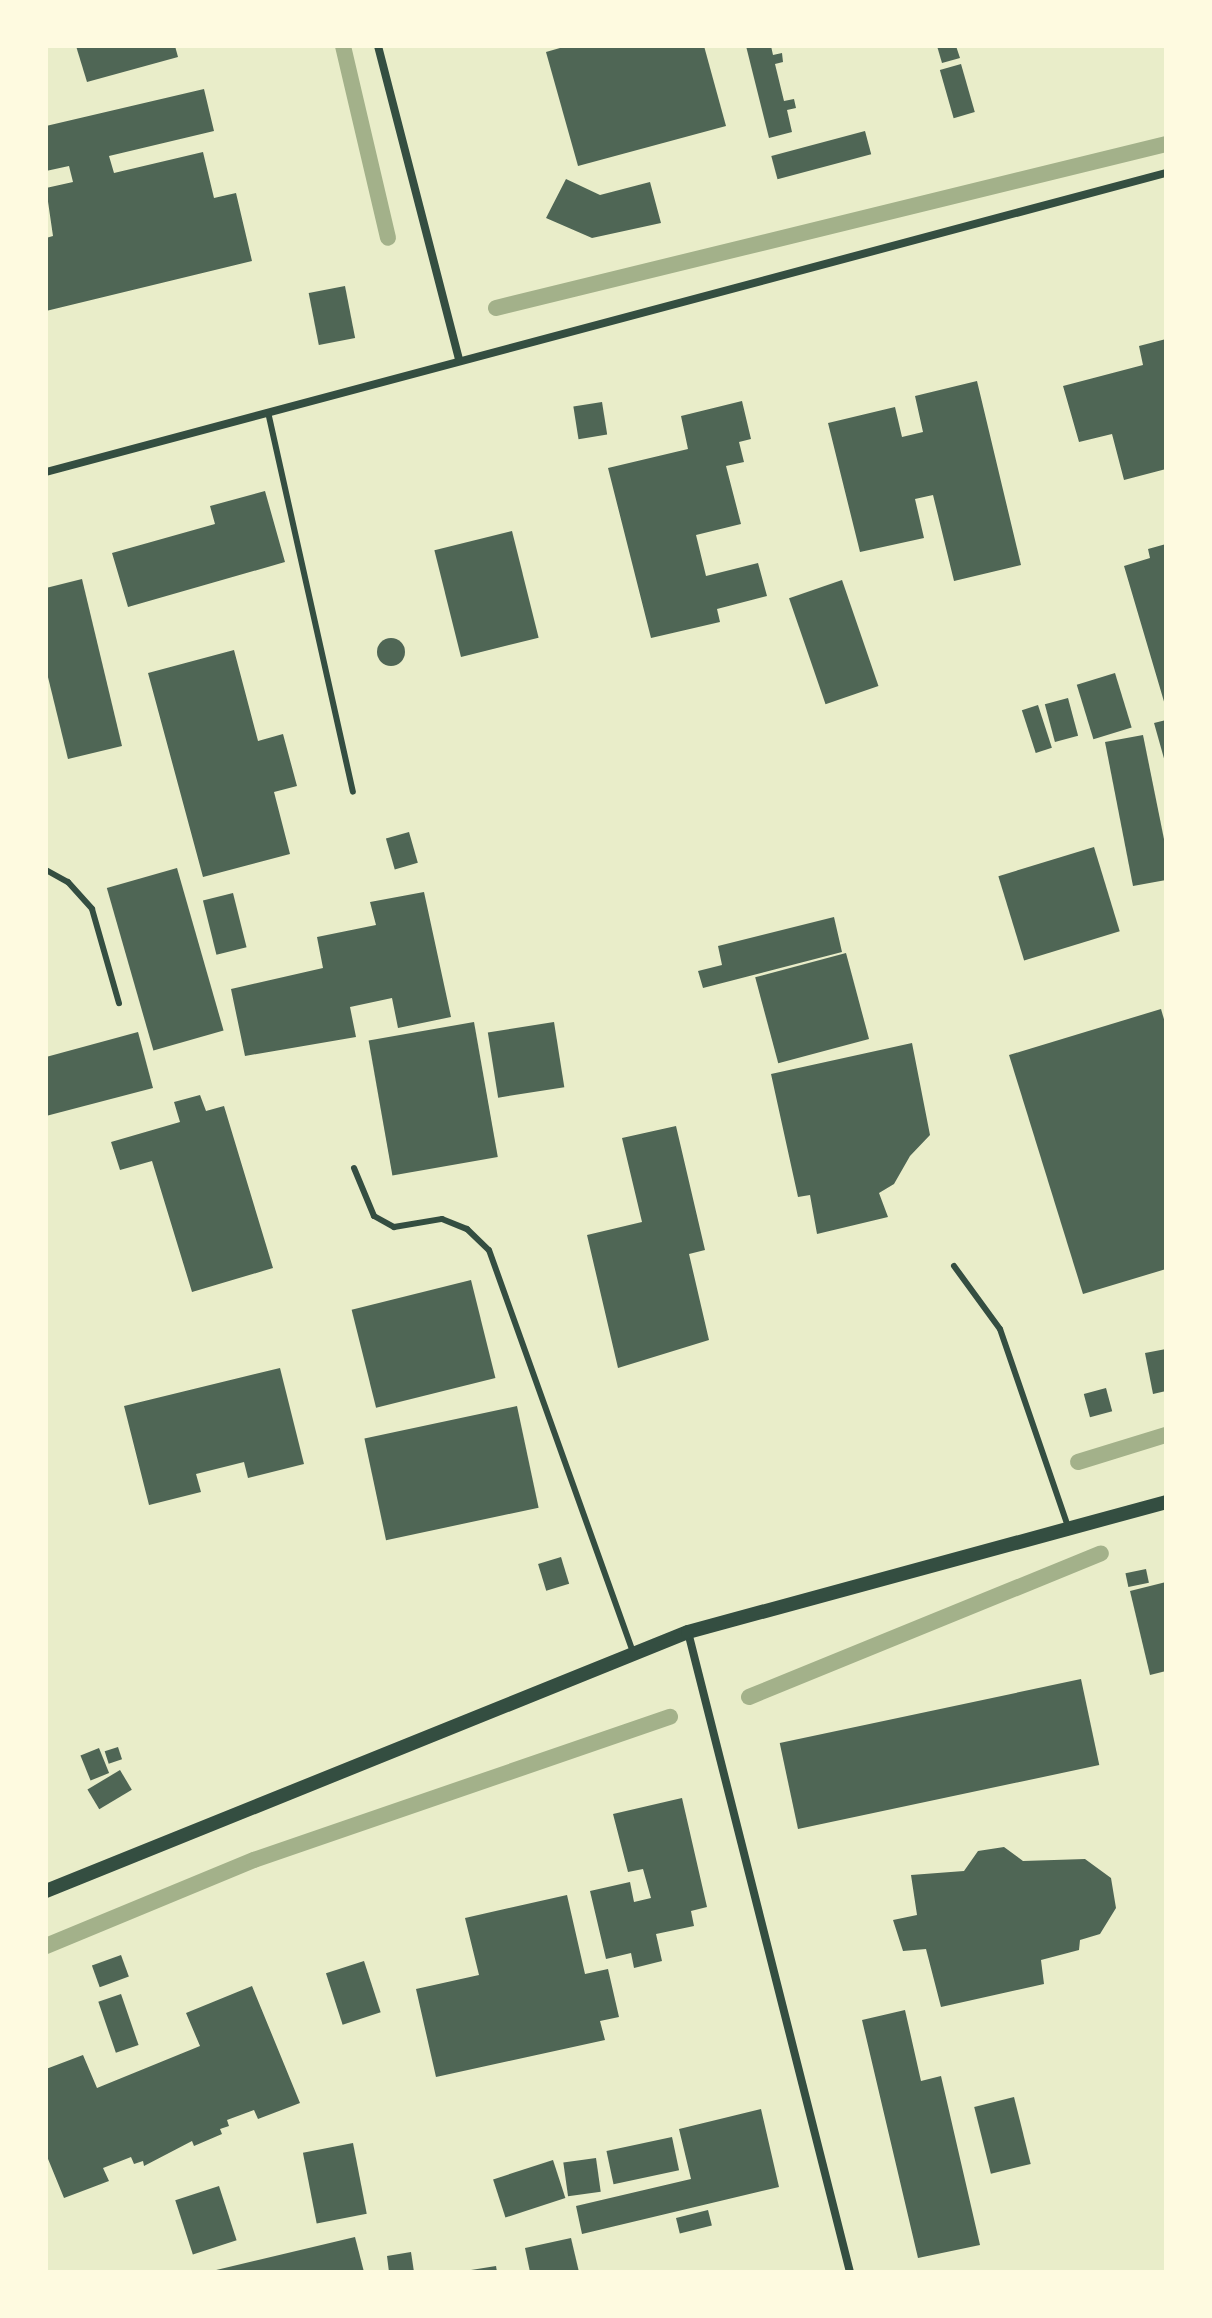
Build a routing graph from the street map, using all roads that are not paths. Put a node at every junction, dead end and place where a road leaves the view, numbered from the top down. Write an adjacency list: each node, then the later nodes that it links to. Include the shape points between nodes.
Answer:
1 (378, 46): 3 (street)
2 (1166, 173): 3 (street)
3 (459, 360): 4 (street)
4 (268, 412): 5 (street); 6 (lane)
5 (46, 472)
6 (353, 792)
7 (46, 870): 8 (lane, via 68,882 92,909)
8 (119, 1003)
9 (354, 1168): 14 (lane, via 374,1216 394,1227 442,1219 467,1229 489,1250)
10 (954, 1266): 12 (lane, via 1000,1329)
11 (1166, 1502): 12 (street)
12 (1068, 1527): 13 (street)
13 (688, 1632): 14 (street); 16 (street)
14 (634, 1655): 15 (street)
15 (46, 1891)
16 (850, 2272)

